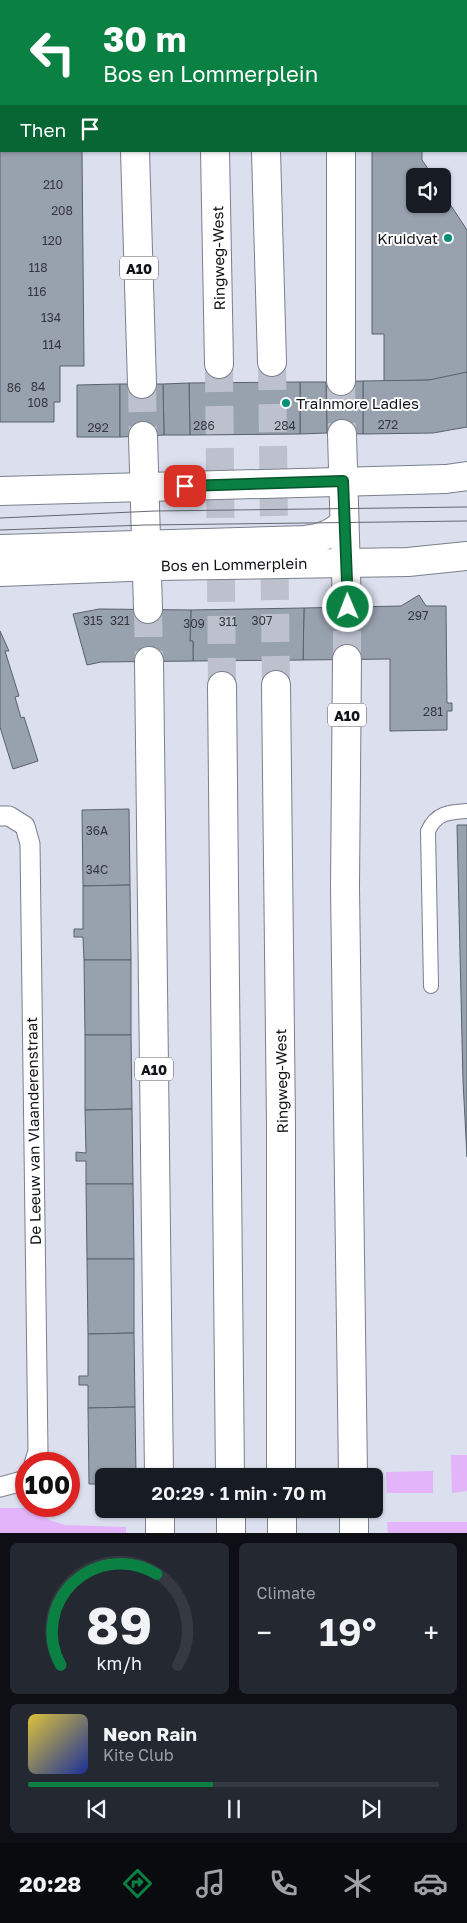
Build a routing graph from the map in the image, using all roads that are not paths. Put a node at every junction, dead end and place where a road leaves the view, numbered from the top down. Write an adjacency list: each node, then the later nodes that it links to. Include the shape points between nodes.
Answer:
1 (135, 152): 8 (main road, A10)
2 (215, 152): 6 (main road, Ringweg-West)
3 (266, 152): 5 (main road)
4 (341, 152): 7 (main road)
5 (272, 362)
6 (219, 364)
7 (342, 381)
8 (142, 384)
9 (342, 434): 12 (main road)
10 (143, 436): 13 (main road)
11 (467, 476): 12 (main road)
12 (343, 481): 13 (main road); 15 (main road)
13 (146, 487): 14 (main road); 17 (main road)
14 (0, 490)
15 (344, 522): 17 (main road, via 332,534 320,538); 19 (main road)
16 (0, 549): 17 (main road)
17 (147, 555): 19 (main road, Bos en Lommerplein); 20 (main road, Bos en Lommerplein); 22 (main road)
18 (467, 556): 19 (main road, Bos en Lommerplein, via 408,562)
19 (345, 562): 21 (main road)
20 (0, 572)
21 (348, 607)
22 (148, 610)
23 (347, 659): 34 (main road, A10, via 345,887)
24 (149, 661): 31 (main road, A10)
25 (276, 685): 33 (main road, Ringweg-West)
26 (222, 686): 32 (main road)
27 (467, 811): 29 (street, via 436,817 428,831)
28 (0, 816): 30 (street, De Leeuw van Vlaanderenstraat, via 9,816 25,826 30,844)
29 (431, 986)
30 (37, 1452)
31 (159, 1468)
32 (230, 1468)
33 (281, 1468)
34 (353, 1468)
35 (15, 1483): 36 (street)
36 (0, 1487)
37 (160, 1518): 41 (main road)
38 (231, 1518): 42 (main road)
39 (282, 1518): 43 (main road)
40 (354, 1518): 44 (main road)
41 (160, 1533)
42 (231, 1533)
43 (282, 1533)
44 (354, 1533)

